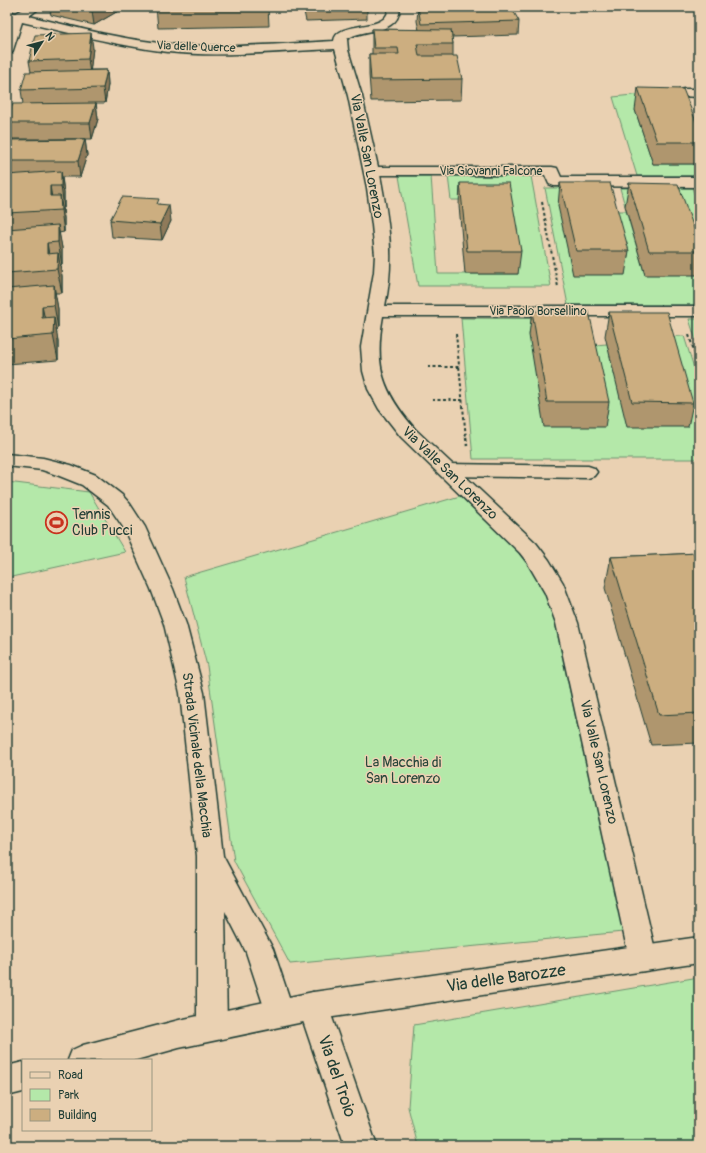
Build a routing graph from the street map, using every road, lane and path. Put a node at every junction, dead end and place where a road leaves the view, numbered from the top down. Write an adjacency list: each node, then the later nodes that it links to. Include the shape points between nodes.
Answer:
1 (36, 7): 3 (street)
2 (394, 7): 4 (street, via 394,14 388,22 346,34 341,38)
3 (13, 16): 4 (street, Via delle Querce, via 122,41 169,48 212,50); 5 (street)
4 (340, 45): 8 (street, Via Valle San Lorenzo, via 354,89)
5 (7, 50)
6 (684, 93): 7 (street)
7 (699, 93)
8 (370, 171): 9 (street, Via Giovanni Falcone); 11 (street, Via Valle San Lorenzo, via 383,255)
9 (536, 171): 10 (street, Via Giovanni Falcone, via 552,171 554,182); 13 (path)
10 (699, 182)
11 (376, 311): 12 (street, Via Paolo Borsellino); 22 (street, Via Valle San Lorenzo, via 370,358 380,394 399,423)
12 (454, 311): 13 (street, Via Paolo Borsellino); 18 (path)
13 (562, 311): 14 (street, Via Paolo Borsellino)
14 (682, 311): 15 (street, Via Paolo Borsellino); 17 (path)
15 (699, 311)
16 (428, 367): 18 (path)
17 (699, 367)
18 (460, 368): 20 (path)
19 (432, 400): 20 (path)
20 (463, 400): 22 (path, via 469,461)
21 (7, 460): 24 (street, Strada Vicinale della Macchia, via 43,464 89,480 115,500 134,527 173,618 187,670 192,693)
22 (441, 465): 23 (lane); 26 (street, Via Valle San Lorenzo, via 528,548 548,573 557,592 568,630)
23 (588, 472)
24 (210, 856): 28 (street, Strada Vicinale della Macchia, via 259,949); 29 (street, Strada Vicinale della Macchia)
25 (699, 950): 26 (street, Via delle Barozze)
26 (643, 958): 27 (street, Via delle Barozze)
27 (313, 1006): 28 (street, Via delle Barozze); 33 (street, Via del Troio)
28 (279, 1012): 29 (street, Via delle Barozze)
29 (212, 1026): 30 (street, Via delle Barozze)
30 (88, 1059)
31 (22, 1077): 32 (street)
32 (7, 1081)
33 (361, 1146)

